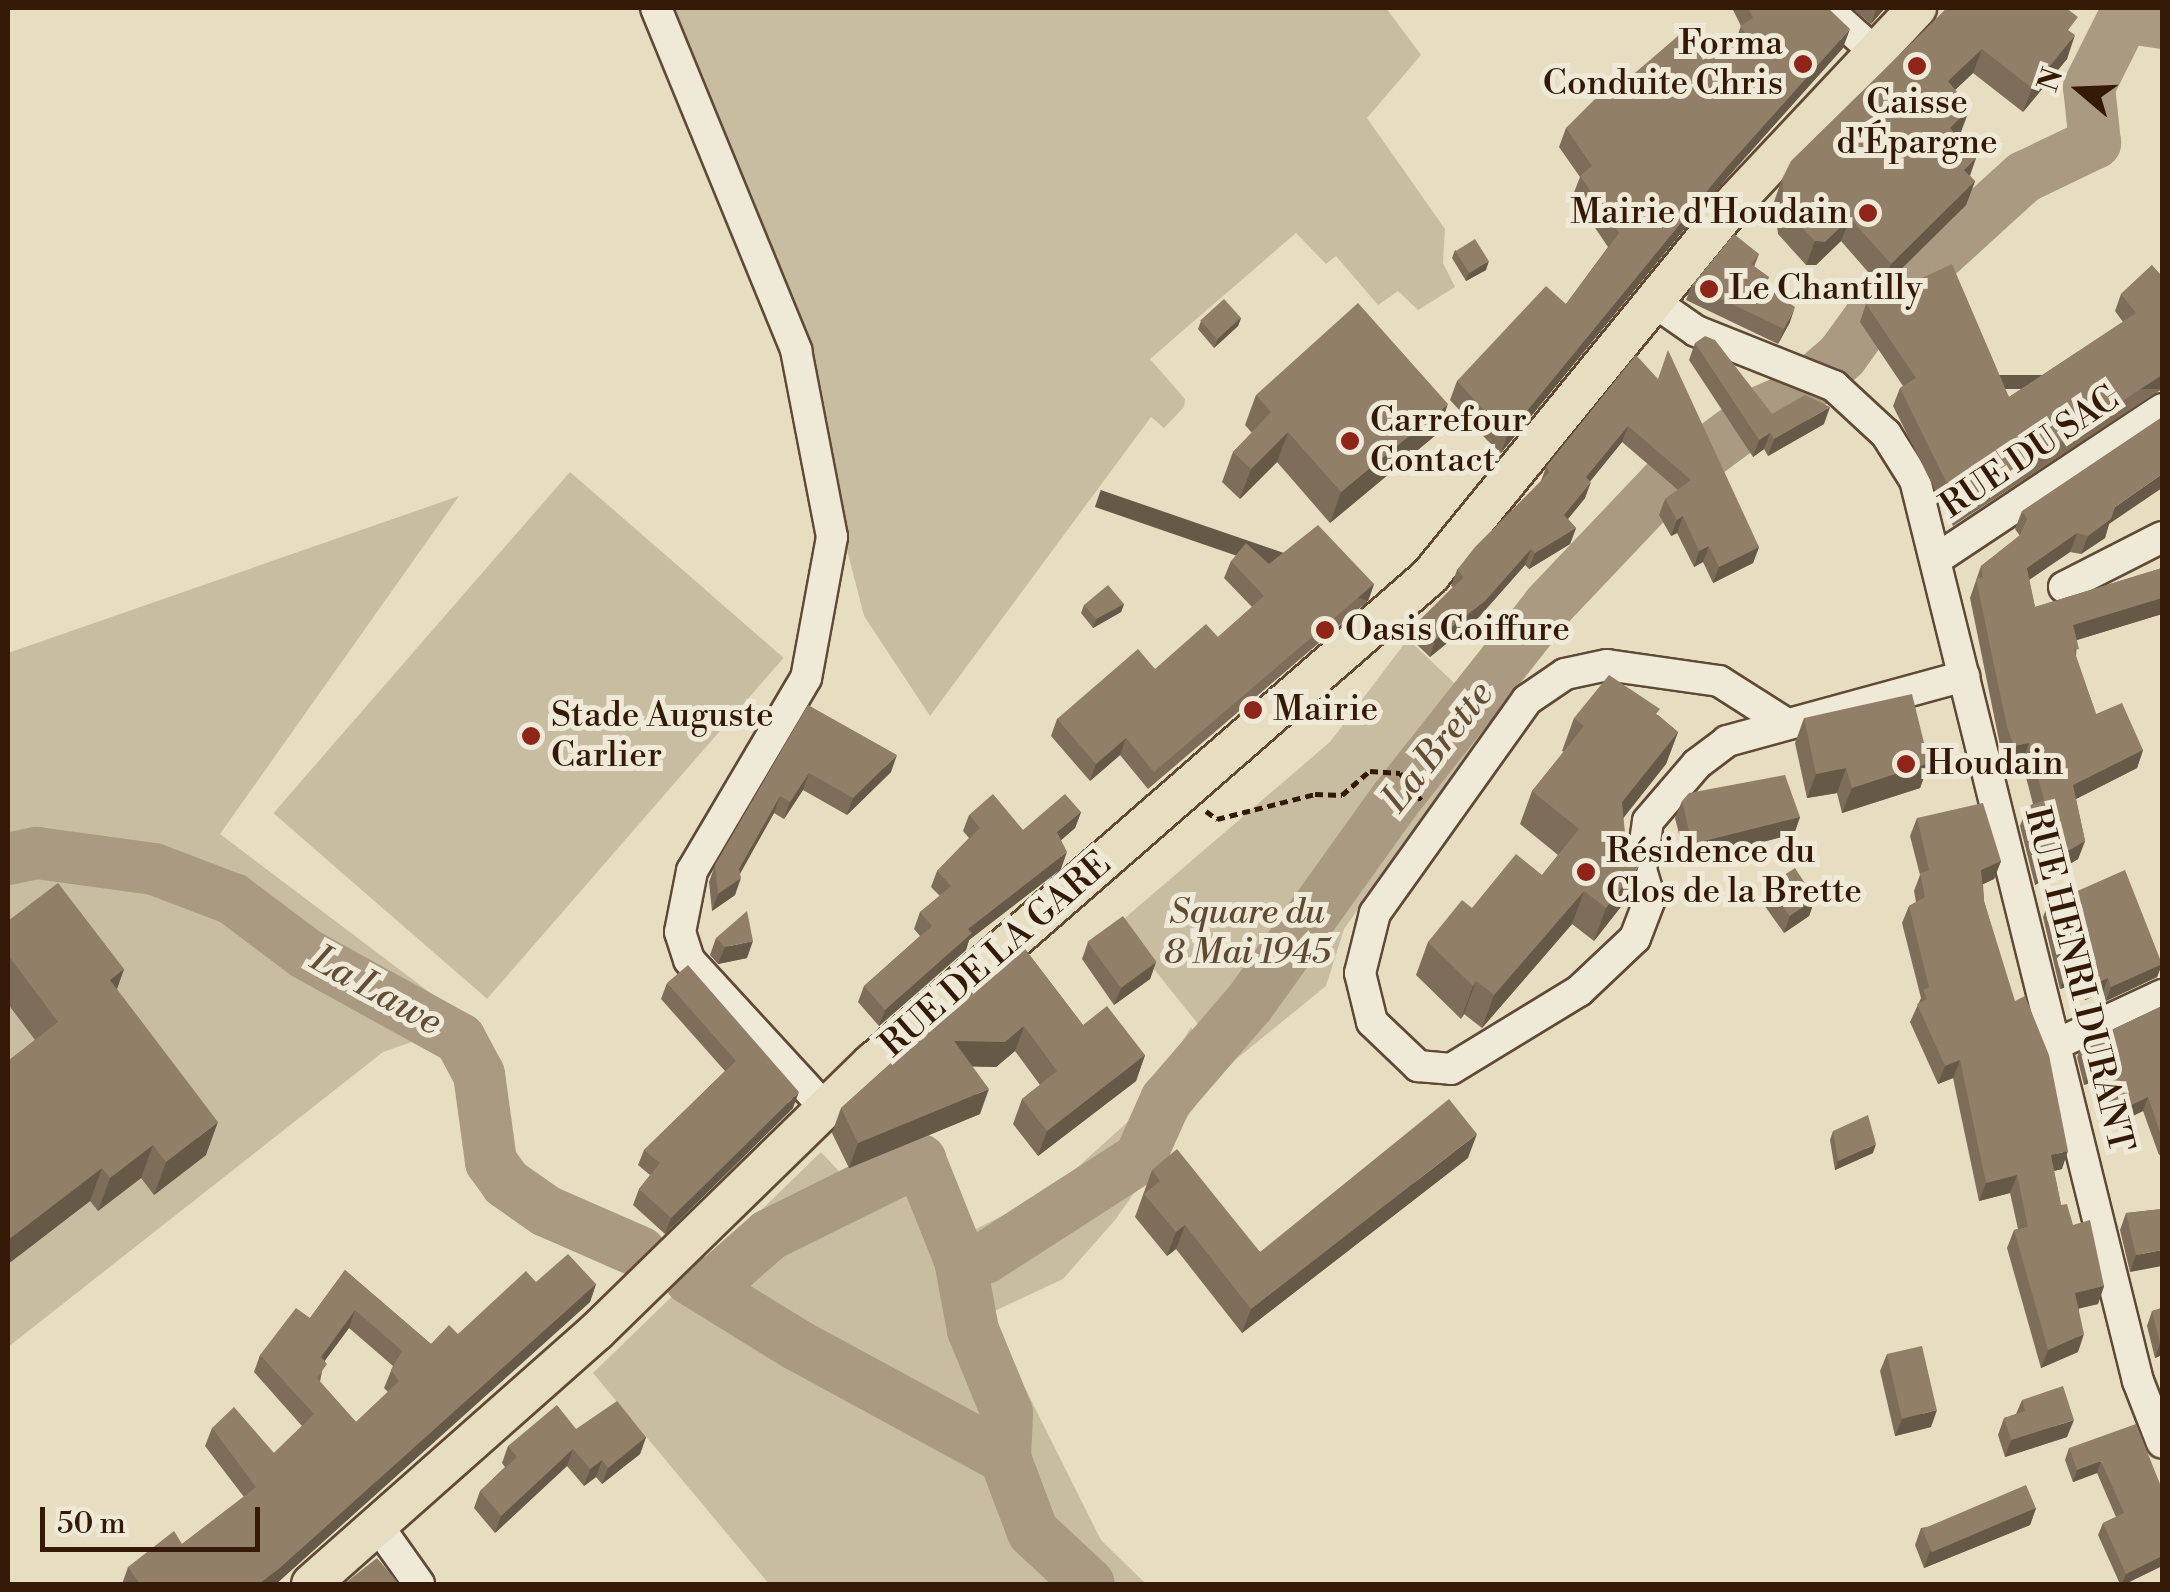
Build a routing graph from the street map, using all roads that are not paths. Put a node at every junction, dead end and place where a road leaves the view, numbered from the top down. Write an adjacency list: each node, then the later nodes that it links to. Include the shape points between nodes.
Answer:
1 (656, 8): 14 (street, via 796,350 832,538 806,678 692,870 680,932 689,960)
2 (1826, 8): 4 (street)
3 (1917, 8): 4 (main road, RUE DE LA GARE)
4 (1875, 52): 5 (main road, RUE DE LA GARE)
5 (1652, 301): 8 (street, RUE HENRI DURANT, via 1696,331 1834,386 1886,434 1915,480); 14 (main road, RUE DE LA GARE, via 1430,576 872,1063)
6 (2162, 409): 8 (street, RUE DU SAC)
7 (2162, 537): 9 (street)
8 (1938, 558): 10 (street, RUE HENRI DURANT)
9 (2064, 587)
10 (1964, 676): 11 (street); 13 (street, RUE HENRI DURANT)
11 (1786, 723): 11 (street, via 1719,681 1607,665 1565,674 1528,700 1375,913 1360,973 1372,1022 1418,1066 1451,1069 1579,990 1636,938 1650,900 1641,870 1648,821 1726,741)
12 (2162, 995): 13 (street)
13 (2058, 1044): 15 (street, RUE HENRI DURANT, via 2138,1381)
14 (828, 1110): 16 (main road, RUE DE LA GARE, via 597,1331)
15 (2162, 1442)
16 (378, 1526): 17 (main road, RUE DE LA GARE); 18 (street)
17 (311, 1584)
18 (419, 1584)

